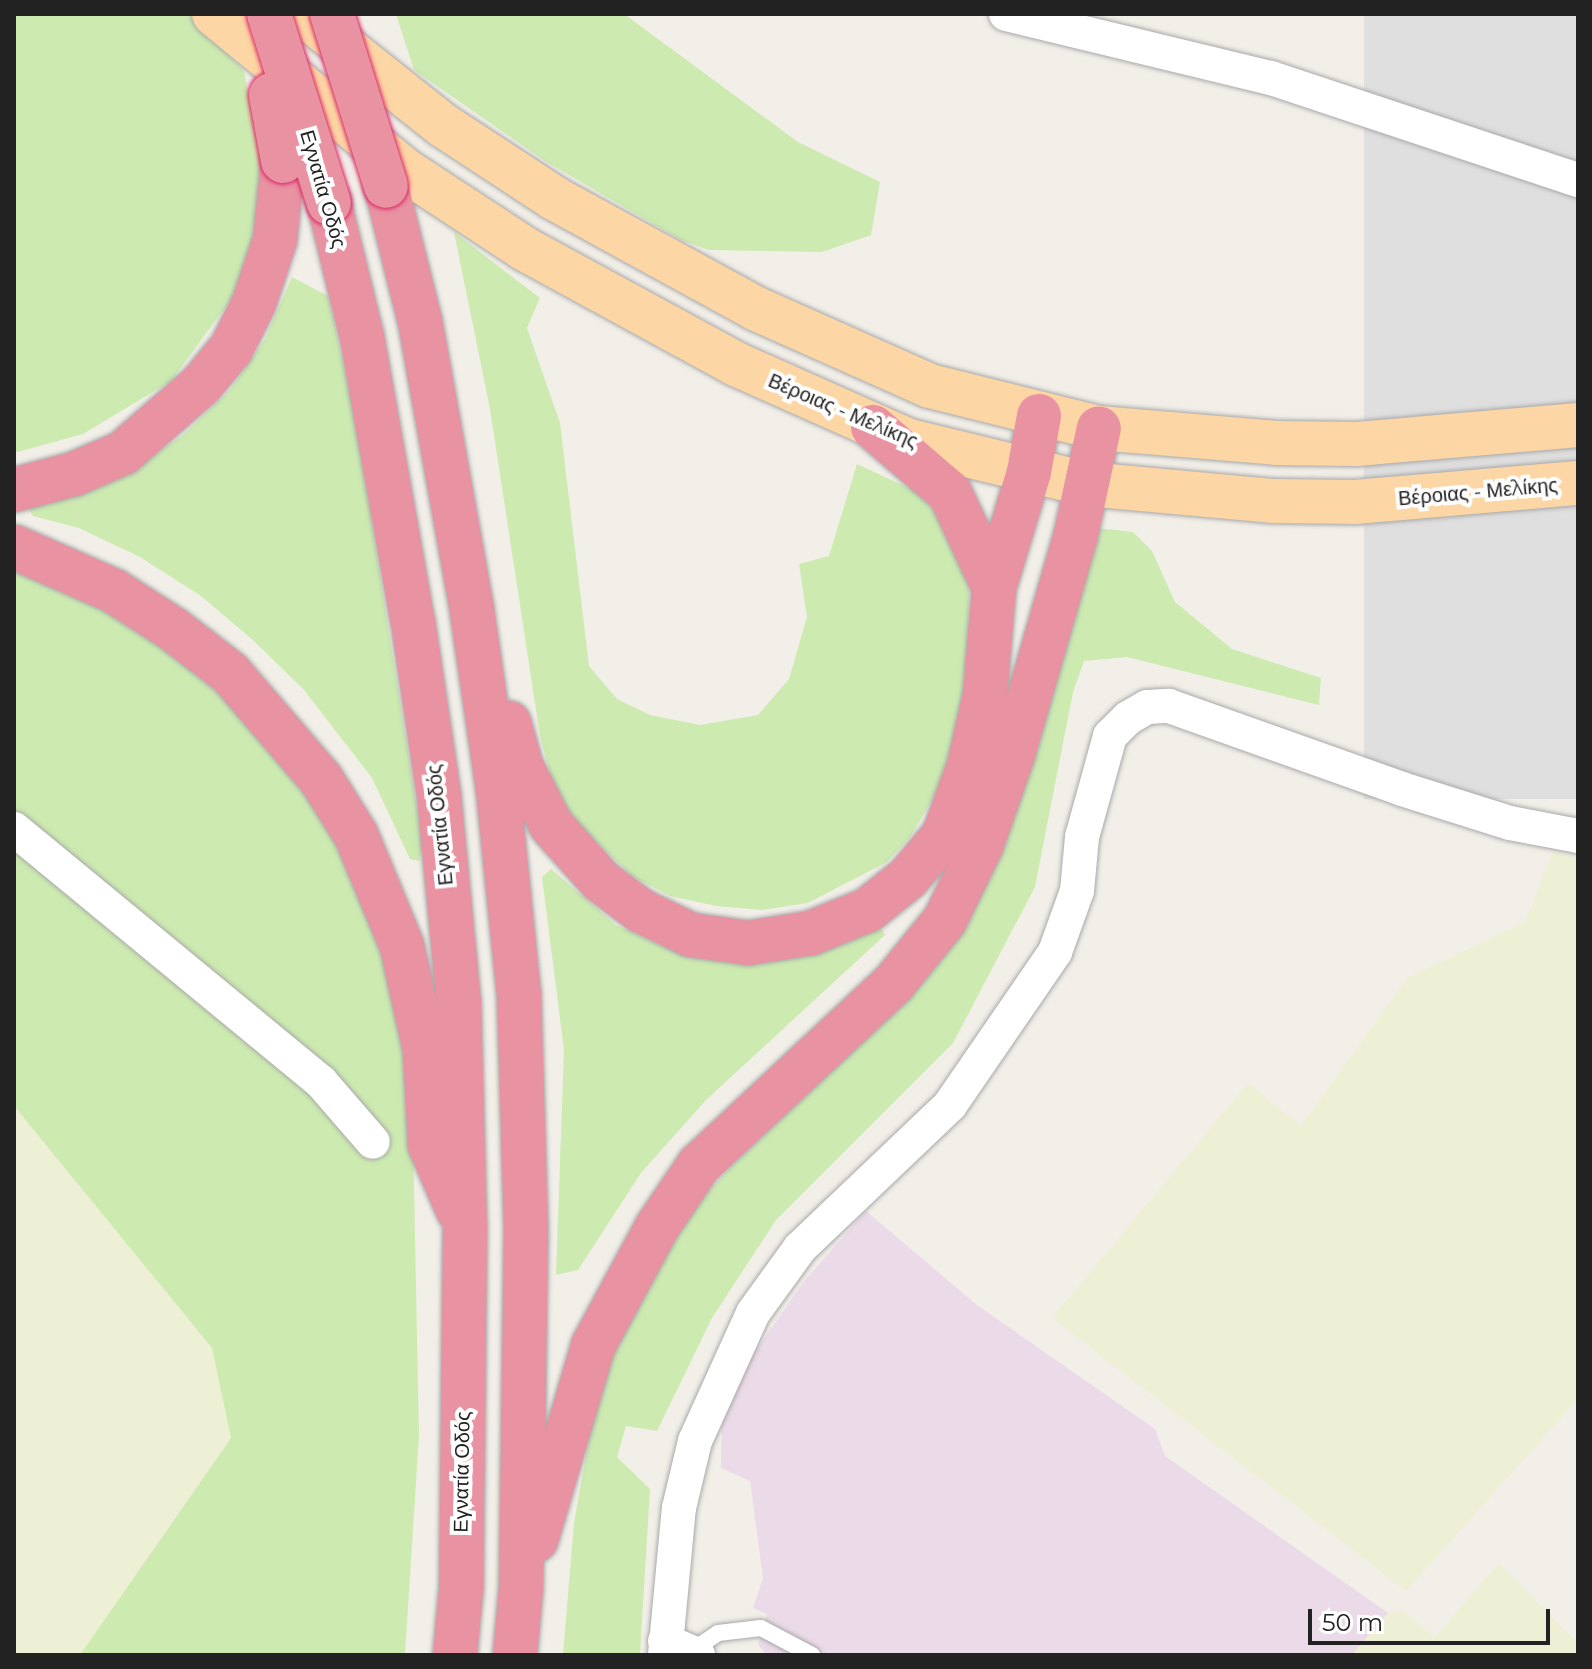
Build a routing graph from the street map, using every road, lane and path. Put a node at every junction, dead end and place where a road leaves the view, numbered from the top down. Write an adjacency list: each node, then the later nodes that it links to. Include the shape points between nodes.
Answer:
1 (214, 14): 10 (main road, Βέροιας - Μελίκης, via 406,171 525,249 723,357)
2 (257, 14): 15 (highway, bridge, via 283,161 282,207 267,268 231,349 167,420 123,453 74,474)
3 (269, 14): 22 (highway, Εγνατία Οδός, bridge, via 329,203 365,352 435,769 459,1002)
4 (303, 14): 8 (main road, via 444,126 658,258 916,380)
5 (332, 14): 18 (highway, bridge, via 386,186 420,321)
6 (1006, 14): 7 (street, via 1271,78)
7 (1578, 180)
8 (1039, 416): 11 (main road); 12 (highway)
9 (1578, 425): 11 (main road, via 1357,444)
10 (873, 427): 12 (main road, Βέροιας - Μελίκης); 17 (highway, via 950,493)
11 (1099, 428): 14 (highway)
12 (1029, 472): 14 (main road, Βέροιας - Μελίκης); 17 (highway)
13 (1578, 483): 14 (main road, Βέροιας - Μελίκης, via 1355,502 1274,501)
14 (1087, 484): 23 (highway, via 1013,754 981,846 945,920 894,983 699,1165 657,1227 593,1346)
15 (14, 490)
16 (14, 547): 22 (highway, via 114,591 173,629 230,673 321,779 356,835 402,946 425,1050 430,1145)
17 (994, 588): 18 (highway, via 985,695 969,766 944,835 908,878 868,910 811,933 748,943 691,935 641,911 601,881 551,825 521,766)
18 (472, 611): 23 (highway, via 498,789 524,1087)
19 (14, 829): 21 (street, via 321,1082)
20 (1578, 836): 24 (street, via 1510,823 1402,789 1169,706 1147,707 1128,718 1110,736 1082,837 1077,891 1055,952 950,1105 800,1248 753,1313 695,1441 679,1508)
21 (373, 1142)
22 (465, 1227): 25 (highway, Εγνατία Οδός, via 461,1590)
23 (521, 1588): 26 (highway)
24 (680, 1650): 27 (lane, via 718,1633 761,1628)
25 (455, 1655)
26 (515, 1655)
27 (812, 1655)

